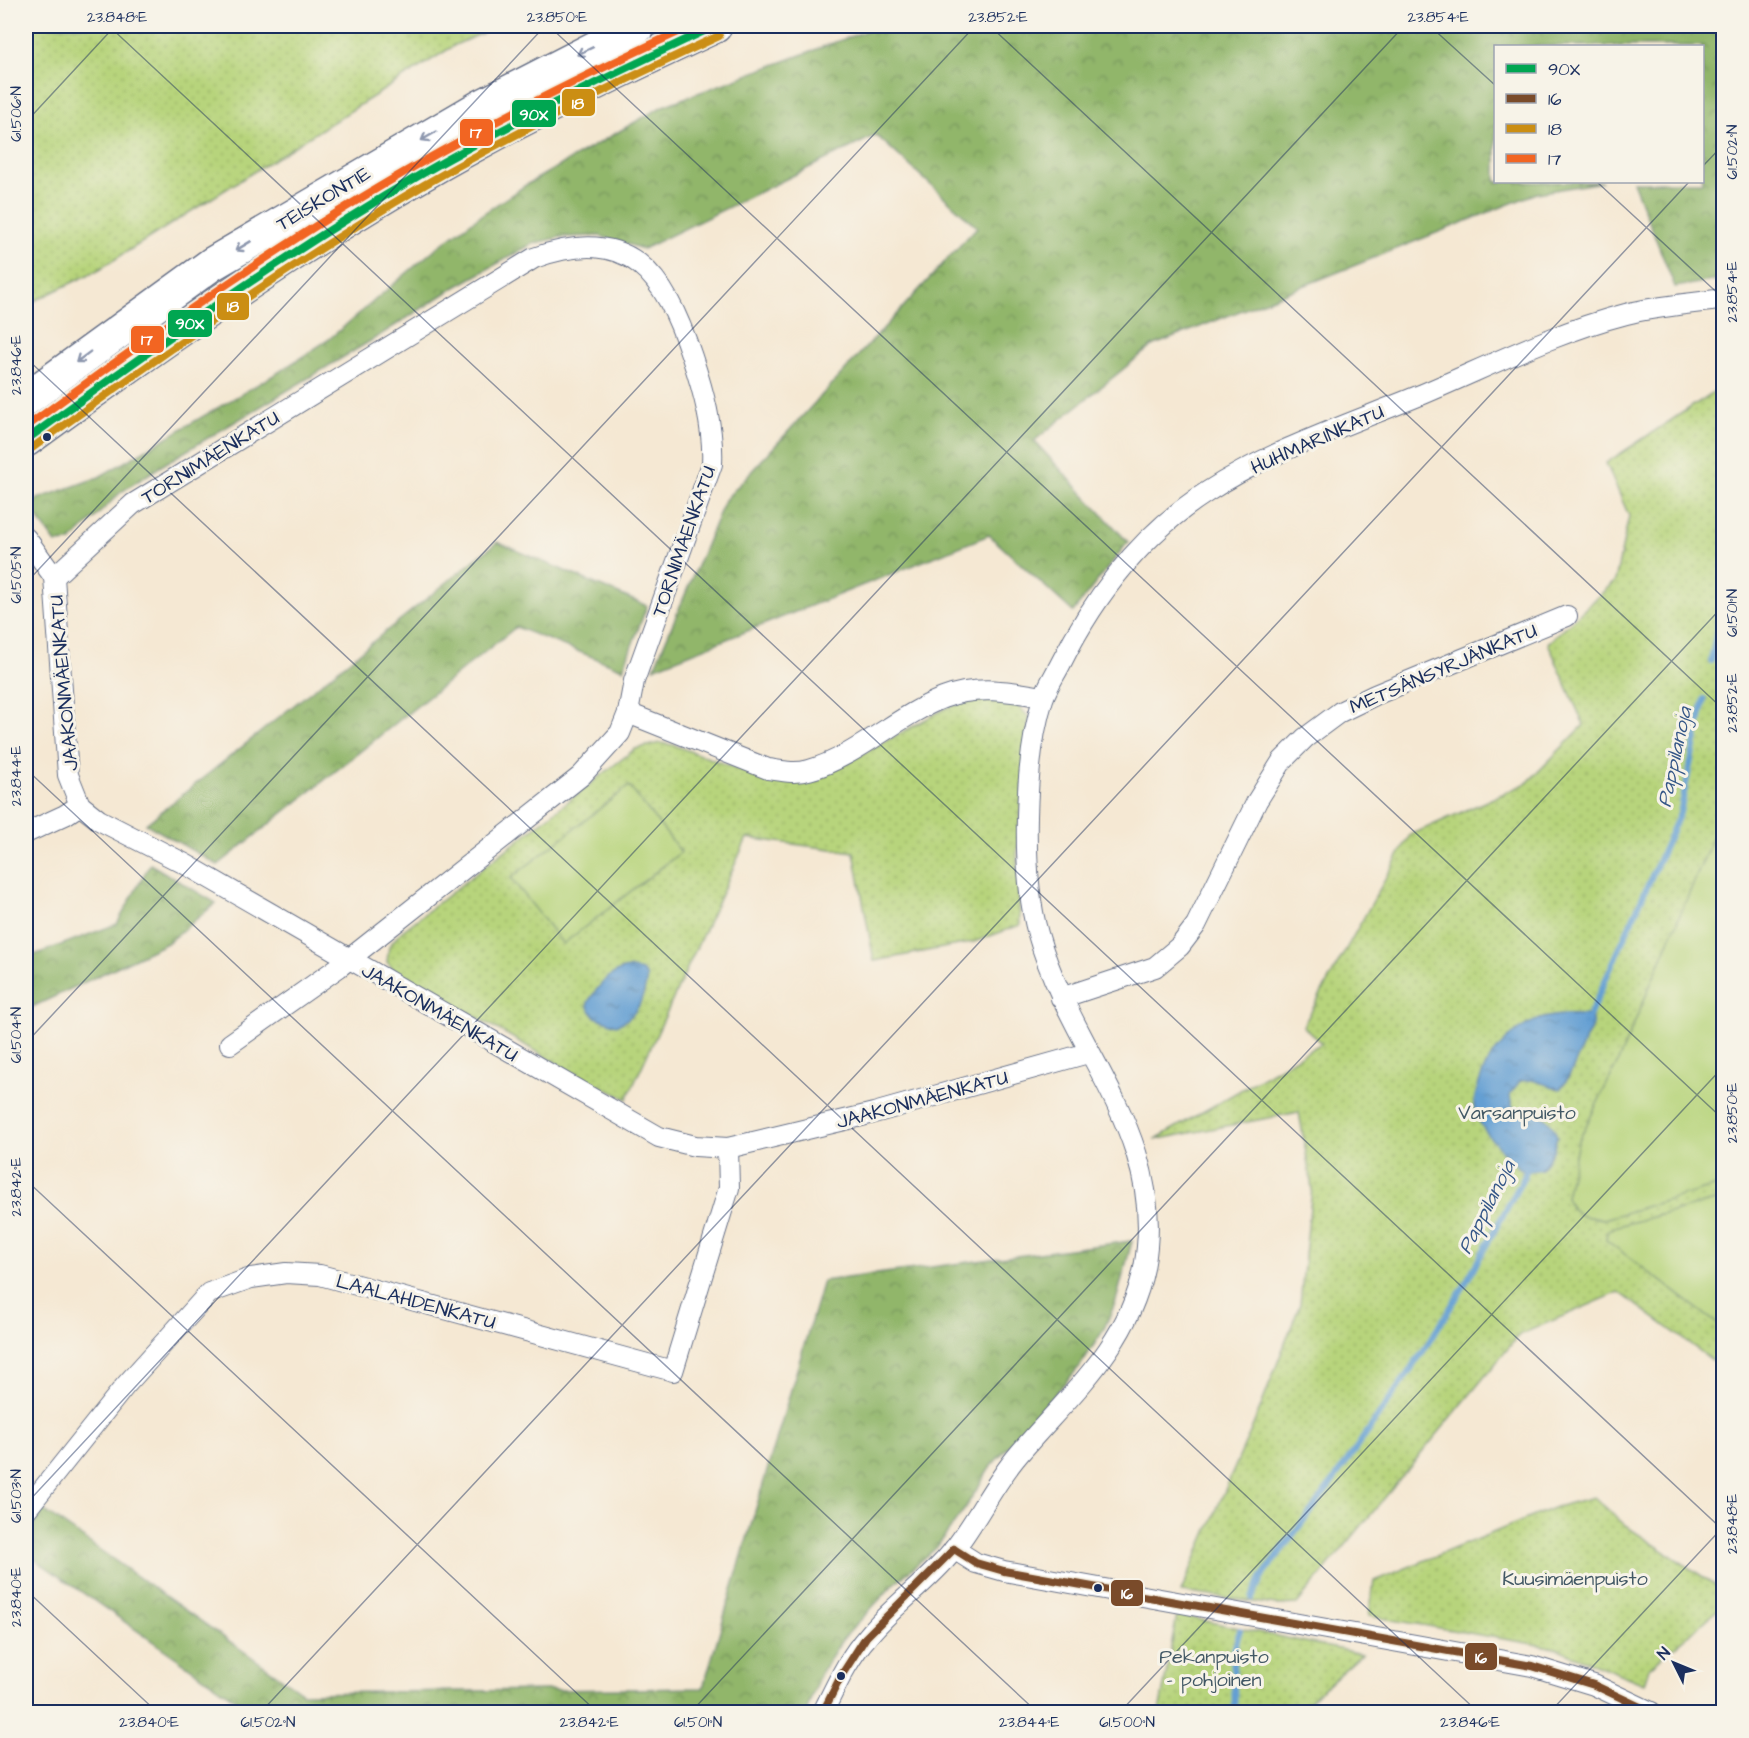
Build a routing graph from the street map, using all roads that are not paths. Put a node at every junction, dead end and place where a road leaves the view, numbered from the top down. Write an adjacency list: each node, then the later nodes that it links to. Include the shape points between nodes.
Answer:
1 (638, 26): 4 (highway, TEISKONTIE, one-way to 4, via 480,107 212,264)
2 (715, 26): 5 (highway, TEISKONTIE, via 498,132 363,212 218,303)
3 (1724, 299): 9 (street, HUHMARINKATU, via 1623,315 1553,340 1282,451 1205,493 1148,538 1122,567 1079,627)
4 (26, 399)
5 (26, 440)
6 (26, 538): 7 (street, JAAKONMÄENKATU)
7 (54, 577): 10 (street, TORNIMÄENKATU, via 134,504 534,258 568,248 615,250 637,262 657,280 674,311 698,373 713,447 712,464 634,681); 11 (street, JAAKONMÄENKATU, via 68,775)
8 (1567, 616): 14 (street, METSÄNSYRJÄNKATU, via 1375,695 1340,712 1305,738 1281,761 1196,925 1180,946 1155,967)
9 (1043, 697): 10 (street, via 1000,689 945,697 838,757 793,773 768,769); 14 (street, HUHMARINKATU, via 1031,767 1028,868 1036,929)
10 (628, 713): 13 (street, TORNIMÄENKATU, via 612,745 582,776)
11 (80, 805): 12 (street); 13 (street, JAAKONMÄENKATU, via 99,820 185,864)
12 (26, 833)
13 (349, 960): 15 (street, TORNIMÄENKATU); 17 (street, JAAKONMÄENKATU, via 659,1137 695,1146)
14 (1061, 998): 16 (street, HUHMARINKATU)
15 (230, 1044)
16 (1088, 1053): 17 (street, JAAKONMÄENKATU, via 843,1121); 19 (street, HUHMARINKATU, via 1133,1138 1143,1171 1146,1250 1138,1291 1108,1353 1011,1464)
17 (728, 1148): 18 (street, LAALAHDENKATU, via 729,1188 673,1371 320,1275 286,1273 251,1278 209,1293 126,1386)
18 (26, 1510)
19 (954, 1549): 20 (street, HUHMARINKATU, via 866,1637); 21 (street, via 976,1563 1004,1571 1532,1666 1594,1685)
20 (823, 1713)
21 (1652, 1713)

